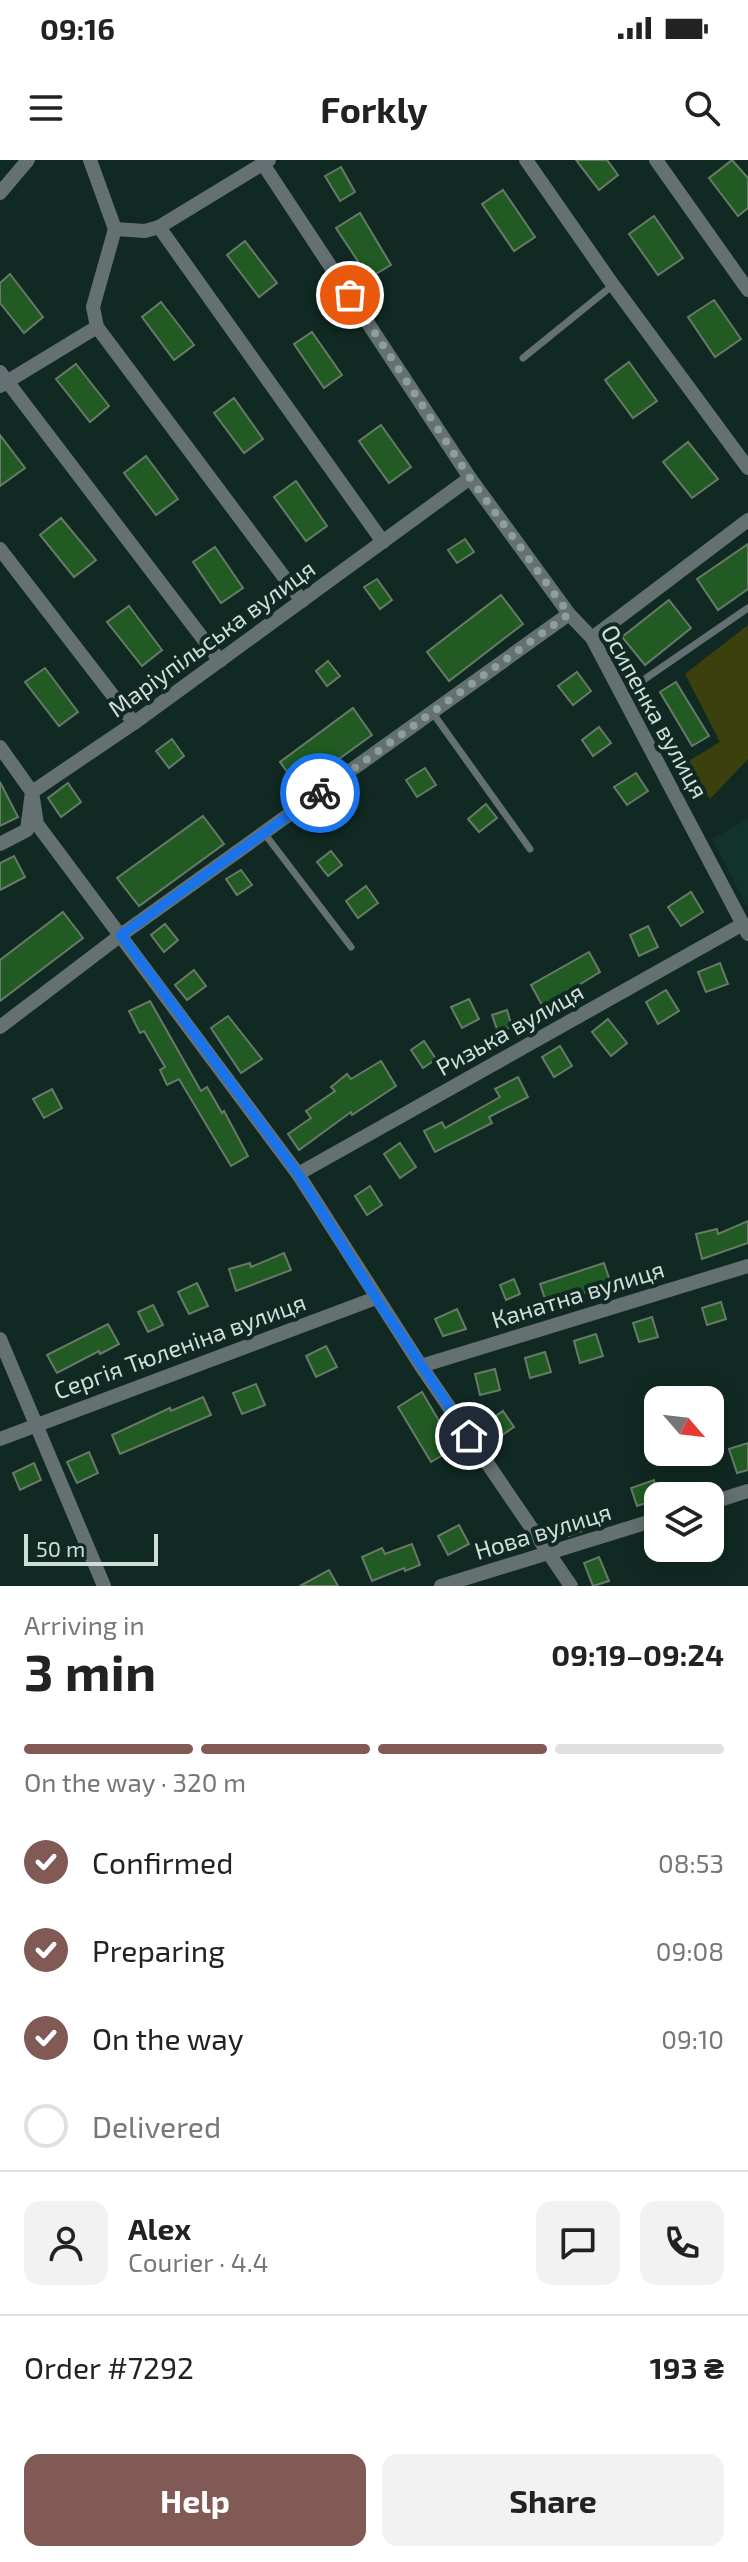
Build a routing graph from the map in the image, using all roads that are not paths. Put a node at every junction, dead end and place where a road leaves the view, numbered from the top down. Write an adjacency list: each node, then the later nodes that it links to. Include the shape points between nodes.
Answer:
1 (28, 160): 6 (street)
2 (90, 160): 8 (street)
3 (526, 160): 9 (street)
4 (656, 160): 10 (street)
5 (266, 162): 7 (street); 15 (street, Осипенка вулиця)
6 (0, 193)
7 (159, 227): 8 (street); 17 (street)
8 (115, 229): 11 (street, via 93,307)
9 (613, 285): 12 (lane); 14 (street)
10 (748, 290)
11 (97, 327): 13 (street); 19 (street)
12 (523, 358)
13 (2, 380): 23 (street)
14 (748, 468)
15 (470, 478): 17 (street, Маріупільська вулиця); 21 (street, Осипенка вулиця)
16 (746, 524): 22 (street)
17 (383, 542): 19 (street, Маріупільська вулиця)
18 (0, 549): 26 (street)
19 (302, 601): 23 (street, Маріупільська вулиця)
20 (748, 608): 24 (lane)
21 (569, 614): 22 (street, Осипенка вулиця); 25 (street)
22 (592, 638): 32 (street, Осипенка вулиця)
23 (220, 661): 26 (street, Маріупільська вулиця)
24 (639, 683)
25 (432, 712): 29 (street); 31 (lane)
26 (134, 723): 28 (street, Маріупільська вулиця)
27 (0, 747): 28 (street)
28 (32, 792): 30 (street, via 27,830); 33 (street, via 37,824)
29 (264, 833): 33 (street); 34 (lane)
30 (0, 844)
31 (530, 849)
32 (746, 929): 36 (street, Ризька вулиця)
33 (121, 935): 35 (street); 36 (street)
34 (351, 947)
35 (0, 1027)
36 (298, 1174): 38 (street)
37 (748, 1266): 40 (street, Канатна вулиця)
38 (376, 1298): 40 (street); 41 (street, Сергія Тюленіна вулиця)
39 (0, 1339): 41 (street)
40 (421, 1366): 46 (street)
41 (35, 1424): 42 (street, Сергія Тюленіна вулиця); 47 (street)
42 (0, 1439)
43 (748, 1491): 44 (street)
44 (724, 1499)
45 (644, 1523): 46 (street, Нова вулиця)
46 (549, 1553): 48 (street, Нова вулиця); 49 (street)
47 (104, 1586)
48 (441, 1586)
49 (571, 1586)

